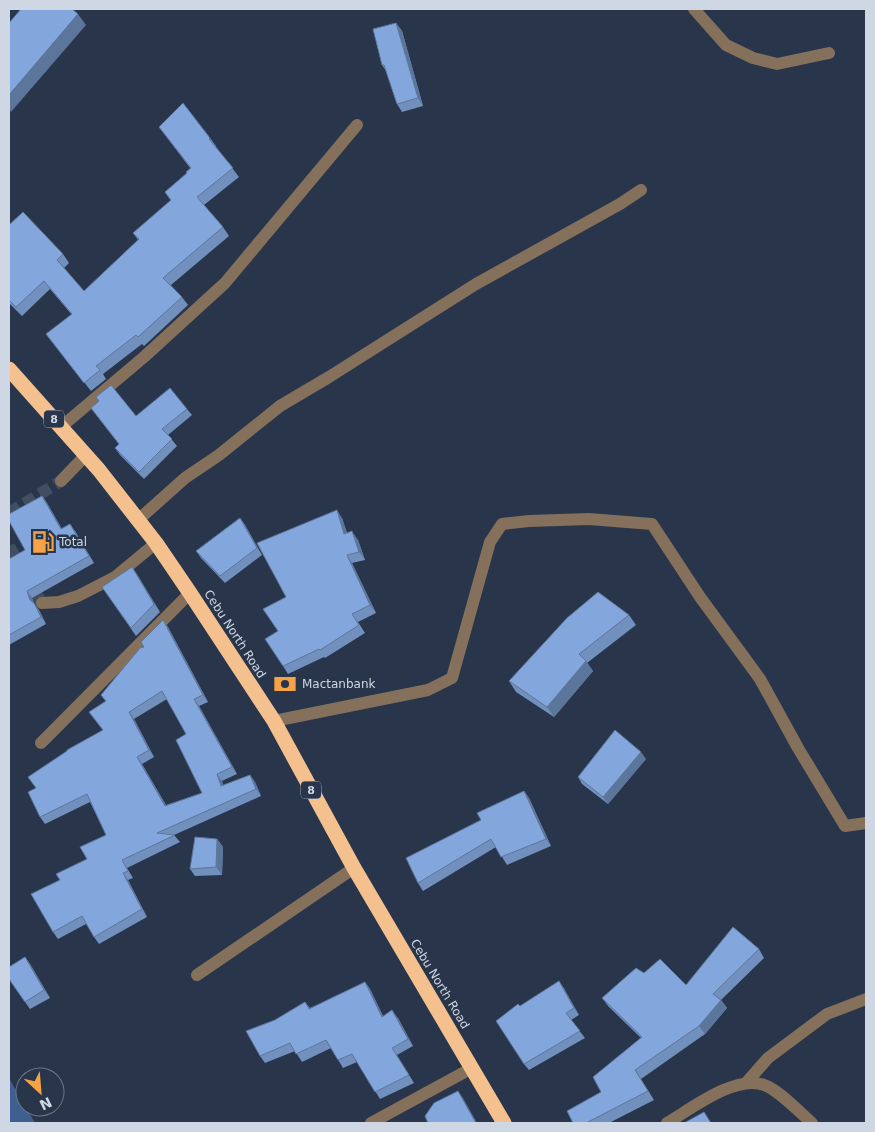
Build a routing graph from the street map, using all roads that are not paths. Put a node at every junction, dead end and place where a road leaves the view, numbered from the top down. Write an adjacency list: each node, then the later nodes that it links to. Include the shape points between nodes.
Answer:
1 (694, 9): 2 (street, via 726,45 752,58 778,64)
2 (829, 52)
3 (357, 125): 6 (street, via 225,283)
4 (641, 190): 9 (street, via 476,284 280,406 185,478)
5 (9, 369): 6 (highway, Cebu North Road / 8)
6 (61, 427): 7 (highway, Cebu North Road / 8)
7 (86, 455): 8 (street); 9 (highway, Cebu North Road / 8)
8 (61, 480)
9 (138, 520): 10 (highway, Cebu North Road / 8)
10 (156, 543): 11 (highway, Cebu North Road / 8); 12 (street, via 115,577 78,596)
11 (190, 593): 13 (highway, Cebu North Road / 8); 14 (street)
12 (42, 603)
13 (274, 721): 15 (street, via 428,690 452,678 490,542 502,524 589,519 652,524 760,679 845,826); 16 (highway, Cebu North Road / 8)
14 (41, 743)
15 (866, 823)
16 (354, 868): 17 (street); 19 (highway, Cebu North Road / 8)
17 (197, 975)
18 (866, 999): 20 (street, via 827,1014 768,1058)
19 (472, 1068): 21 (street); 22 (highway, Cebu North Road / 8)
20 (746, 1083): 23 (street, via 725,1088); 24 (street, via 763,1084 775,1091)
21 (372, 1123)
22 (504, 1123)
23 (667, 1123)
24 (812, 1123)

